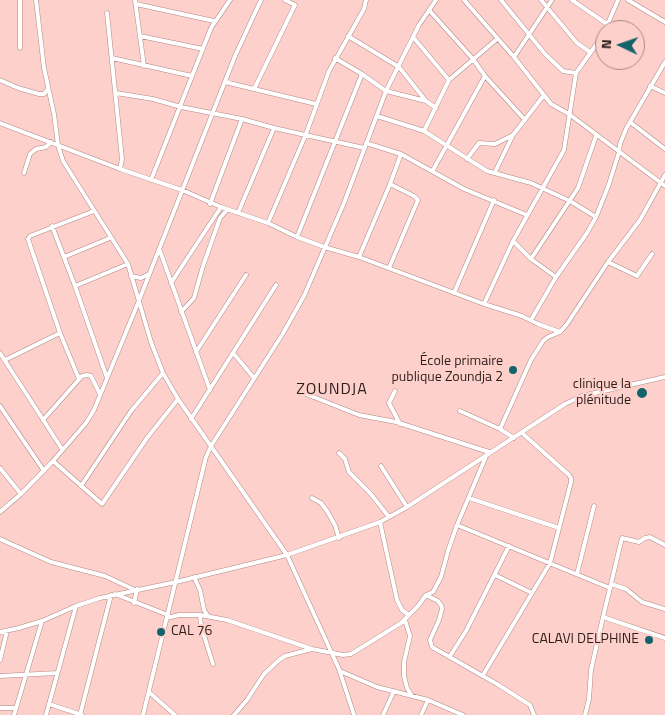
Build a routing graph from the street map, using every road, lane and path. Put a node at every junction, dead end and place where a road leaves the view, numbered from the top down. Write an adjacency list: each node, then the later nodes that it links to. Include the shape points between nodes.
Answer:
1 (20, 0): 29 (street)
2 (36, 0): 47 (street)
3 (230, 0): 21 (street)
4 (261, 0): 45 (street)
5 (285, 0): 48 (street, via 296,5)
6 (366, 0): 25 (street)
7 (436, 0): 17 (street)
8 (464, 0): 27 (street)
9 (501, 0): 23 (street)
10 (541, 0): 16 (street)
11 (552, 0): 16 (street)
12 (572, 0): 19 (street)
13 (618, 0): 20 (street)
14 (628, 0): 22 (street)
15 (135, 2): 21 (street); 24 (street)
16 (547, 8): 23 (street); 31 (street, via 577,43)
17 (429, 10): 26 (street); 35 (street)
18 (107, 13): 33 (street)
19 (602, 20)
20 (610, 20)
21 (214, 21): 30 (street)
22 (665, 22)
23 (529, 33): 32 (street); 39 (street, via 563,71)
24 (140, 36): 30 (street); 37 (street)
25 (348, 36): 34 (street); 38 (street)
26 (413, 37): 38 (street); 44 (street)
27 (497, 39): 32 (street); 35 (street)
28 (595, 45): 31 (street)
29 (20, 48)
30 (203, 49): 41 (street)
31 (590, 52): 39 (street)
32 (514, 57): 52 (street)
33 (112, 58): 37 (street); 50 (street)
34 (336, 58): 40 (street); 54 (street)
35 (473, 59): 42 (street); 44 (street)
36 (665, 62): 46 (street)
37 (144, 66): 41 (street)
38 (398, 67): 49 (street); 53 (street)
39 (576, 73): 58 (street)
40 (362, 74): 49 (street); 69 (street)
41 (192, 76): 55 (street)
42 (485, 76): 61 (street); 73 (street)
43 (0, 80): 47 (street, via 39,94)
44 (449, 80): 56 (street)
45 (225, 82): 48 (street); 57 (street)
46 (650, 86): 51 (street); 62 (street)
47 (48, 89): 72 (street)
48 (254, 89): 54 (street)
49 (386, 91): 53 (street); 59 (street)
50 (116, 93): 55 (street); 79 (street, via 122,159)
51 (665, 93)
52 (544, 95): 58 (street, via 551,104); 61 (street)
53 (426, 101): 56 (street)
54 (316, 104): 66 (street)
55 (181, 107): 57 (street); 84 (street)
56 (436, 108): 65 (street)
57 (212, 114): 60 (street); 89 (street)
58 (568, 114): 68 (street); 88 (street, via 564,150)
59 (377, 116): 65 (street); 71 (street)
60 (242, 119): 64 (street); 92 (street)
61 (525, 120): 67 (street)
62 (630, 122): 75 (street); 76 (street, via 620,144)
63 (0, 123): 70 (street)
64 (274, 128): 66 (street); 96 (street)
65 (424, 131): 73 (street)
66 (306, 134): 69 (street); 99 (street)
67 (512, 135): 78 (street, via 496,144 479,143); 81 (street)
68 (596, 136): 76 (street); 91 (street, via 578,188)
69 (336, 141): 74 (street); 101 (street)
70 (51, 142): 72 (street); 82 (street, via 30,154)
71 (366, 143): 74 (street); 77 (street)
72 (58, 145): 79 (street); 95 (street, via 68,171)
73 (447, 146): 78 (street); 80 (street)
74 (364, 148): 104 (street)
75 (665, 149)
76 (620, 152): 85 (street); 98 (street)
77 (401, 154): 80 (street); 86 (street)
78 (466, 159): 81 (street)
79 (120, 169): 84 (street)
80 (433, 170): 90 (street, via 464,189)
81 (495, 172): 88 (street, via 531,182)
82 (24, 173)
83 (665, 175): 85 (street)
84 (151, 180): 89 (street)
85 (660, 182): 87 (street); 110 (street, via 640,220)
86 (390, 184): 108 (street); 114 (street, via 418,200)
87 (665, 186)
88 (543, 189): 91 (street); 97 (street)
89 (182, 190): 92 (street); 105 (street)
90 (494, 200): 97 (street); 122 (street)
91 (570, 201): 98 (street); 109 (street)
92 (210, 204): 93 (street)
93 (221, 208): 94 (street); 119 (street)
94 (227, 210): 96 (street); 125 (street, via 220,218 194,298)
95 (94, 211): 100 (street); 102 (street)
96 (238, 214): 99 (street)
97 (527, 215): 103 (street)
98 (596, 217): 118 (street)
99 (268, 223): 101 (street)
100 (52, 226): 107 (street); 128 (street, via 30,236 28,241)
101 (298, 237): 104 (street)
102 (110, 238): 107 (street); 111 (street)
103 (513, 241): 109 (street); 124 (street)
104 (324, 247): 108 (street); 136 (street, via 304,296)
105 (159, 250): 112 (street); 113 (street)
106 (652, 254): 110 (street, via 637,276)
107 (64, 257): 121 (street)
108 (359, 257): 114 (street)
109 (532, 259): 118 (street)
110 (608, 262): 127 (street)
111 (128, 264): 117 (street); 121 (street)
112 (161, 265): 113 (street); 119 (street)
113 (152, 267): 115 (street)
114 (389, 268): 122 (street)
115 (150, 273): 117 (street, via 141,278); 123 (street)
116 (246, 275): 129 (street)
117 (131, 276): 123 (street)
118 (556, 277): 126 (street)
119 (171, 283): 125 (street)
120 (276, 285): 131 (street)
121 (75, 286): 135 (street)
122 (454, 293): 124 (street)
123 (138, 303): 133 (street); 135 (street)
124 (484, 304): 126 (street)
125 (181, 312): 129 (street)
126 (531, 320): 127 (street)
127 (560, 332): 148 (street, via 548,337 531,360)
128 (60, 333): 132 (street); 137 (street)
129 (196, 352): 138 (street)
130 (0, 353): 132 (street)
131 (234, 354): 136 (street); 138 (street)
132 (5, 360): 146 (street)
133 (163, 373): 142 (street); 159 (street, via 130,411)
134 (665, 377): 149 (street, via 582,396)
135 (107, 378): 140 (street)
136 (254, 378): 151 (street)
137 (79, 379): 140 (street, via 91,376); 146 (street)
138 (210, 390): 145 (street)
139 (395, 391): 147 (street, via 389,403)
140 (100, 394): 152 (street, via 91,416)
141 (306, 394): 147 (street, via 359,415)
142 (178, 399): 145 (street); 159 (street, via 102,504)
143 (0, 406): 158 (street)
144 (460, 412): 148 (street)
145 (191, 419): 151 (street)
146 (43, 420): 152 (street)
147 (400, 424): 154 (street)
148 (500, 429): 150 (street)
149 (522, 433): 150 (street); 169 (street, via 571,478)
150 (514, 438): 154 (street)
151 (211, 446): 174 (street); 179 (street, via 202,469)
152 (62, 449): 155 (street)
153 (340, 453): 166 (street, via 349,472)
154 (489, 453): 162 (street); 164 (street)
155 (53, 461): 158 (street); 159 (street)
156 (381, 466): 164 (street)
157 (0, 468): 160 (street)
158 (44, 471): 160 (street)
159 (81, 486)
160 (21, 494): 165 (street)
161 (312, 498): 170 (street, via 327,511)
162 (469, 498): 168 (street); 169 (street)
163 (594, 506): 176 (street)
164 (407, 507): 166 (street)
165 (0, 512)
166 (389, 517): 167 (street)
167 (380, 522): 170 (street); 189 (street, via 397,600)
168 (457, 525): 173 (street); 183 (street, via 441,578 433,592)
169 (559, 528): 175 (street)
170 (339, 538): 174 (street)
171 (0, 539): 181 (street, via 51,562 105,576)
172 (665, 545): 180 (street, via 650,537 639,542 622,538)
173 (509, 546): 175 (street); 177 (street)
174 (287, 555): 178 (street); 199 (street)
175 (550, 563): 176 (street); 182 (street)
176 (577, 574): 180 (street)
177 (495, 575): 182 (street); 200 (street)
178 (194, 577): 179 (street); 191 (street)
179 (176, 582): 181 (street); 190 (street)
180 (611, 586): 187 (street, via 626,589 642,602); 192 (street)
181 (136, 589): 184 (street); 185 (street)
182 (532, 593): 205 (street)
183 (426, 594): 189 (street); 200 (street, via 438,601 442,609 430,644)
184 (113, 595): 185 (street); 186 (street); 218 (street)
185 (134, 603): 190 (street)
186 (76, 606): 193 (street); 204 (street)
187 (665, 609)
188 (200, 615): 190 (street); 191 (street); 202 (street)
189 (409, 615): 194 (street)
190 (167, 616): 209 (street)
191 (208, 616): 198 (street)
192 (603, 617): 197 (street); 228 (street)
193 (42, 620): 196 (street); 207 (street)
194 (405, 620): 199 (street, via 351,654); 210 (street, via 410,636 404,676)
195 (0, 632): 196 (street)
196 (7, 632): 201 (street)
197 (665, 638)
198 (312, 649): 199 (street); 221 (street, via 279,660 264,674)
199 (332, 653): 203 (street)
200 (450, 656): 205 (street)
201 (0, 660)
202 (213, 664)
203 (340, 671): 208 (street); 222 (street)
204 (57, 673): 207 (street); 212 (street)
205 (483, 675): 227 (street, via 530,705)
206 (0, 676): 207 (street)
207 (24, 676): 214 (street)
208 (394, 691): 210 (street); 223 (street)
209 (149, 692): 219 (street); 220 (street)
210 (412, 696): 211 (street)
211 (428, 700): 215 (street); 224 (street)
212 (49, 704): 217 (street); 218 (street)
213 (0, 708): 214 (street)
214 (15, 708): 216 (street)
215 (450, 709): 225 (street); 226 (street)
216 (14, 715)
217 (46, 715)
218 (81, 715)
219 (143, 715)
220 (175, 715)
221 (234, 715)
222 (354, 715)
223 (383, 715)
224 (421, 715)
225 (448, 715)
226 (463, 715)
227 (534, 715)
228 (585, 715)

